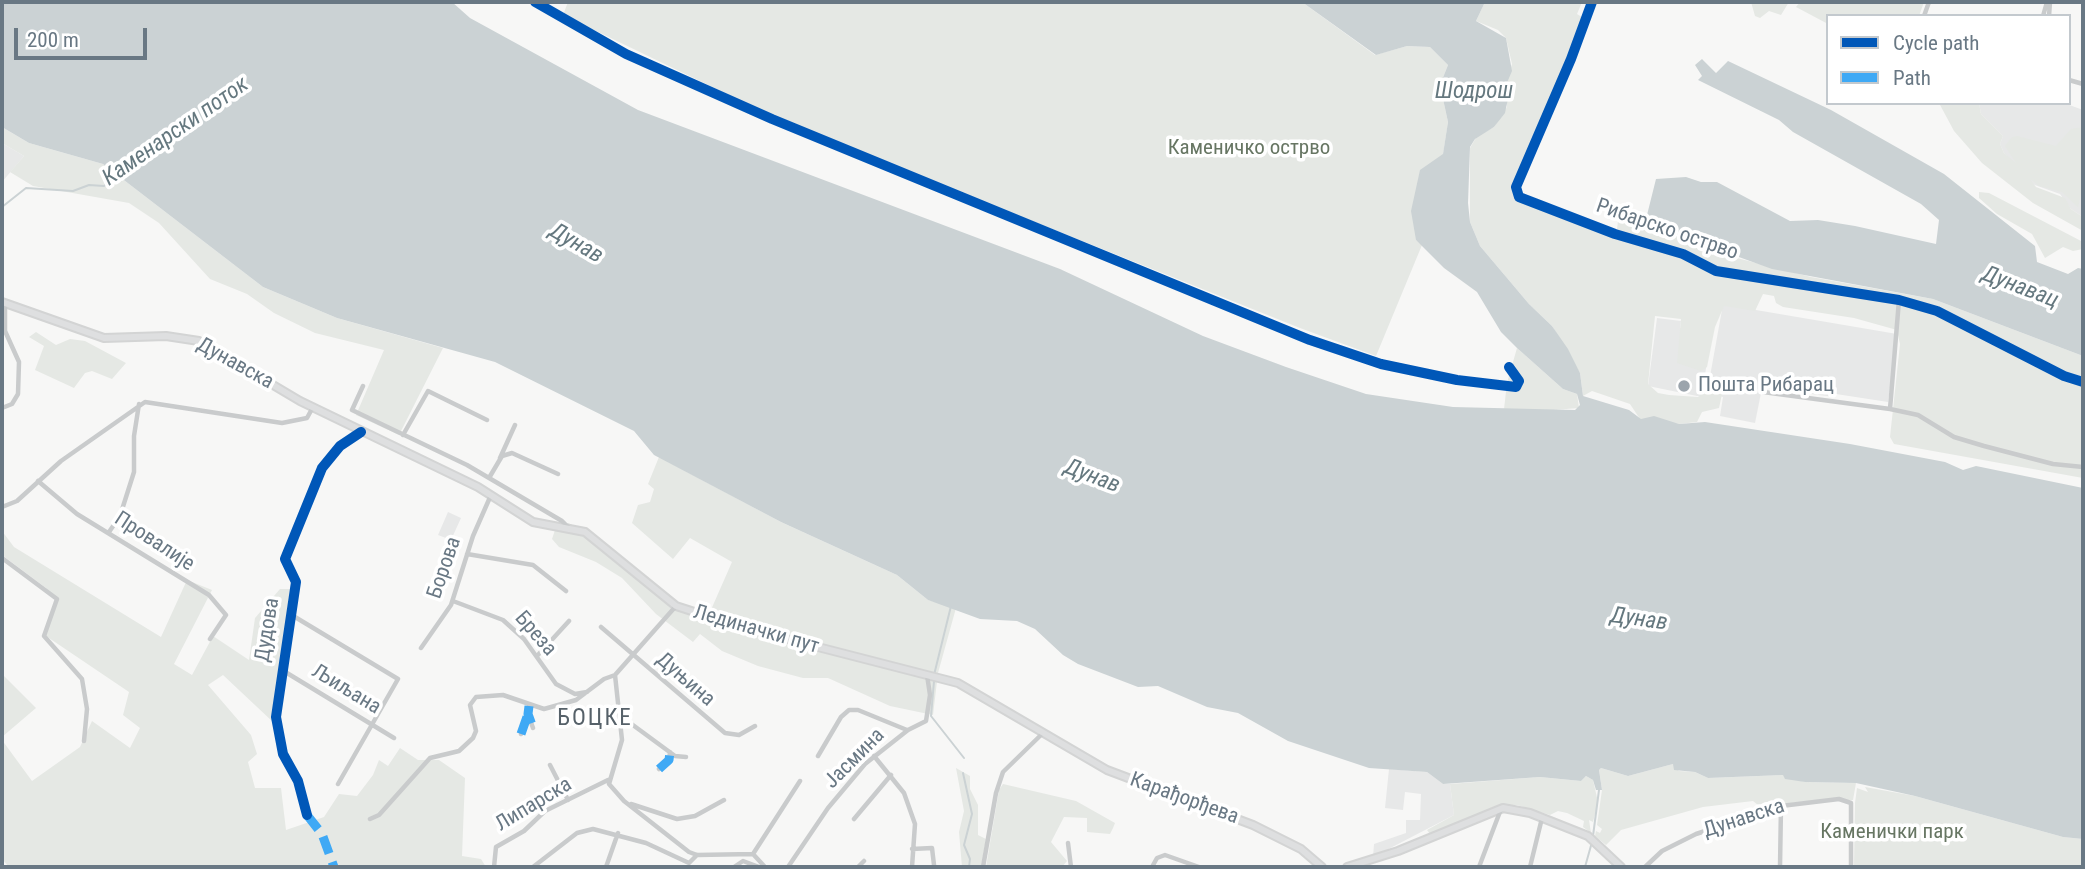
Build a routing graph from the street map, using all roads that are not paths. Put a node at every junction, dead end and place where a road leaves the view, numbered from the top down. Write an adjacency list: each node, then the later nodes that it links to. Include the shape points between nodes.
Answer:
1 (535, 2): 5 (street, via 626,54 772,119 1310,340 1381,364 1516,387 1519,381)
2 (1592, 2): 3 (street, Рибарско острво, via 1516,187 1519,197 1683,254 1716,271)
3 (1899, 300): 6 (street, Рибарско острво, via 1937,311); 13 (street)
4 (4, 302): 9 (main road, Дунавска, via 104,338 166,336 199,341); 12 (street, Дунавска, via 5,331 19,362 18,394 12,404)
5 (1509, 367)
6 (2083, 382)
7 (363, 386): 17 (street, via 352,410)
8 (1763, 392): 13 (street)
9 (300, 401): 11 (main road, Лединачки пут)
10 (139, 404): 11 (street, via 282,423 307,418); 22 (street); 26 (street, via 134,472 120,516)
11 (313, 407): 16 (main road, Лединачки пут)
12 (2, 408)
13 (1890, 409): 19 (street, via 1918,415 1954,437 2053,464)
14 (487, 420): 17 (street, via 428,391)
15 (515, 425): 18 (street)
16 (361, 432): 23 (main road, Лединачки пут); 32 (street, Дудова, via 330,456 313,487 285,559 296,582)
17 (403, 435): 21 (street)
18 (500, 459): 20 (street, via 515,453); 21 (street)
19 (2083, 467)
20 (558, 474)
21 (489, 478): 25 (street)
22 (38, 481): 24 (street); 26 (street, Провалије)
23 (491, 495): 25 (main road, Лединачки пут, via 533,522); 27 (street, Борова)
24 (2, 508)
25 (569, 528): 31 (main road, Лединачки пут, via 589,534)
26 (109, 532): 35 (street, Провалије, via 216,601 226,615)
27 (467, 554): 29 (street, via 527,563); 30 (street, Борова)
28 (2, 558): 53 (street, via 57,599 44,636 82,679 87,709)
29 (566, 591)
30 (453, 601): 36 (street, Борова); 37 (street, Бреза, via 503,620)
31 (676, 606): 38 (street); 41 (main road, Лединачки пут)
32 (290, 614): 39 (street, Дудова); 46 (street, via 397,676)
33 (569, 621): 37 (street)
34 (601, 627): 38 (street, Дуњина)
35 (210, 639)
36 (421, 648)
37 (537, 656): 42 (street, Бреза, via 556,684 575,694)
38 (633, 656): 40 (street); 47 (street, Дуњина, via 725,733 739,735)
39 (282, 670): 46 (street, Љиљана); 69 (street, Дудова, via 278,731)
40 (615, 675): 42 (street); 45 (street)
41 (929, 675): 49 (street, Јасмина, via 927,718); 50 (main road, Лединачки пут, via 973,690)
42 (587, 692): 43 (street, via 550,708)
43 (529, 706): 44 (street); 71 (street, via 503,695 476,697 470,705 476,731 472,738 459,751 430,758 379,815)
44 (527, 714): 48 (street); 51 (street)
45 (621, 717): 54 (street); 61 (street, via 621,748)
46 (372, 724): 52 (street, Љиљана); 63 (street)
47 (755, 726)
48 (533, 728)
49 (908, 730): 55 (street, via 849,710); 56 (street, Јасмина)
50 (1043, 733): 90 (street, via 1003,772); 94 (main road, Карађорђева, via 1107,770 1276,835)
51 (521, 734)
52 (394, 738)
53 (84, 741)
54 (670, 752): 57 (street); 59 (street, via 669,760)
55 (818, 756)
56 (874, 756): 60 (street); 87 (street, Јасмина, via 843,789)
57 (687, 757)
58 (550, 765): 64 (street)
59 (659, 769)
60 (891, 775): 72 (street); 75 (street, via 902,788 915,824)
61 (608, 780): 64 (street, Липарска); 66 (street)
62 (800, 781): 76 (street)
63 (338, 784)
64 (568, 800): 81 (street, Липарска, via 496,847)
65 (724, 800): 66 (street, via 695,816 677,819)
66 (624, 801): 77 (street)
67 (1781, 806): 99 (street, Дунавска, via 1696,834 1662,851); 100 (street); 101 (street, Дунавска, via 1829,800 1852,803)
68 (1501, 808): 70 (main road); 80 (main road); 96 (street)
69 (307, 815)
70 (1542, 817): 97 (street); 98 (main road, via 1592,839)
71 (370, 819)
72 (854, 819)
73 (618, 834): 77 (street, via 689,863); 82 (street, via 584,830); 83 (street)
74 (1068, 843): 91 (street)
75 (912, 849): 79 (street, via 932,848); 89 (street)
76 (752, 854): 77 (street); 86 (street)
77 (697, 855)
78 (864, 861): 88 (street)
79 (934, 865)
80 (1359, 865): 95 (main road)
81 (494, 867)
82 (534, 867)
83 (606, 867)
84 (734, 867): 85 (street, via 744,861)
85 (759, 867)
86 (765, 867)
87 (788, 867)
88 (858, 867)
89 (912, 867)
90 (984, 867)
91 (1071, 867)
92 (1152, 867): 93 (street, via 1165,855)
93 (1199, 867)
94 (1322, 867)
95 (1347, 867)
96 (1479, 867)
97 (1530, 867)
98 (1621, 867)
99 (1645, 867)
100 (1780, 867)
101 (1851, 867)

